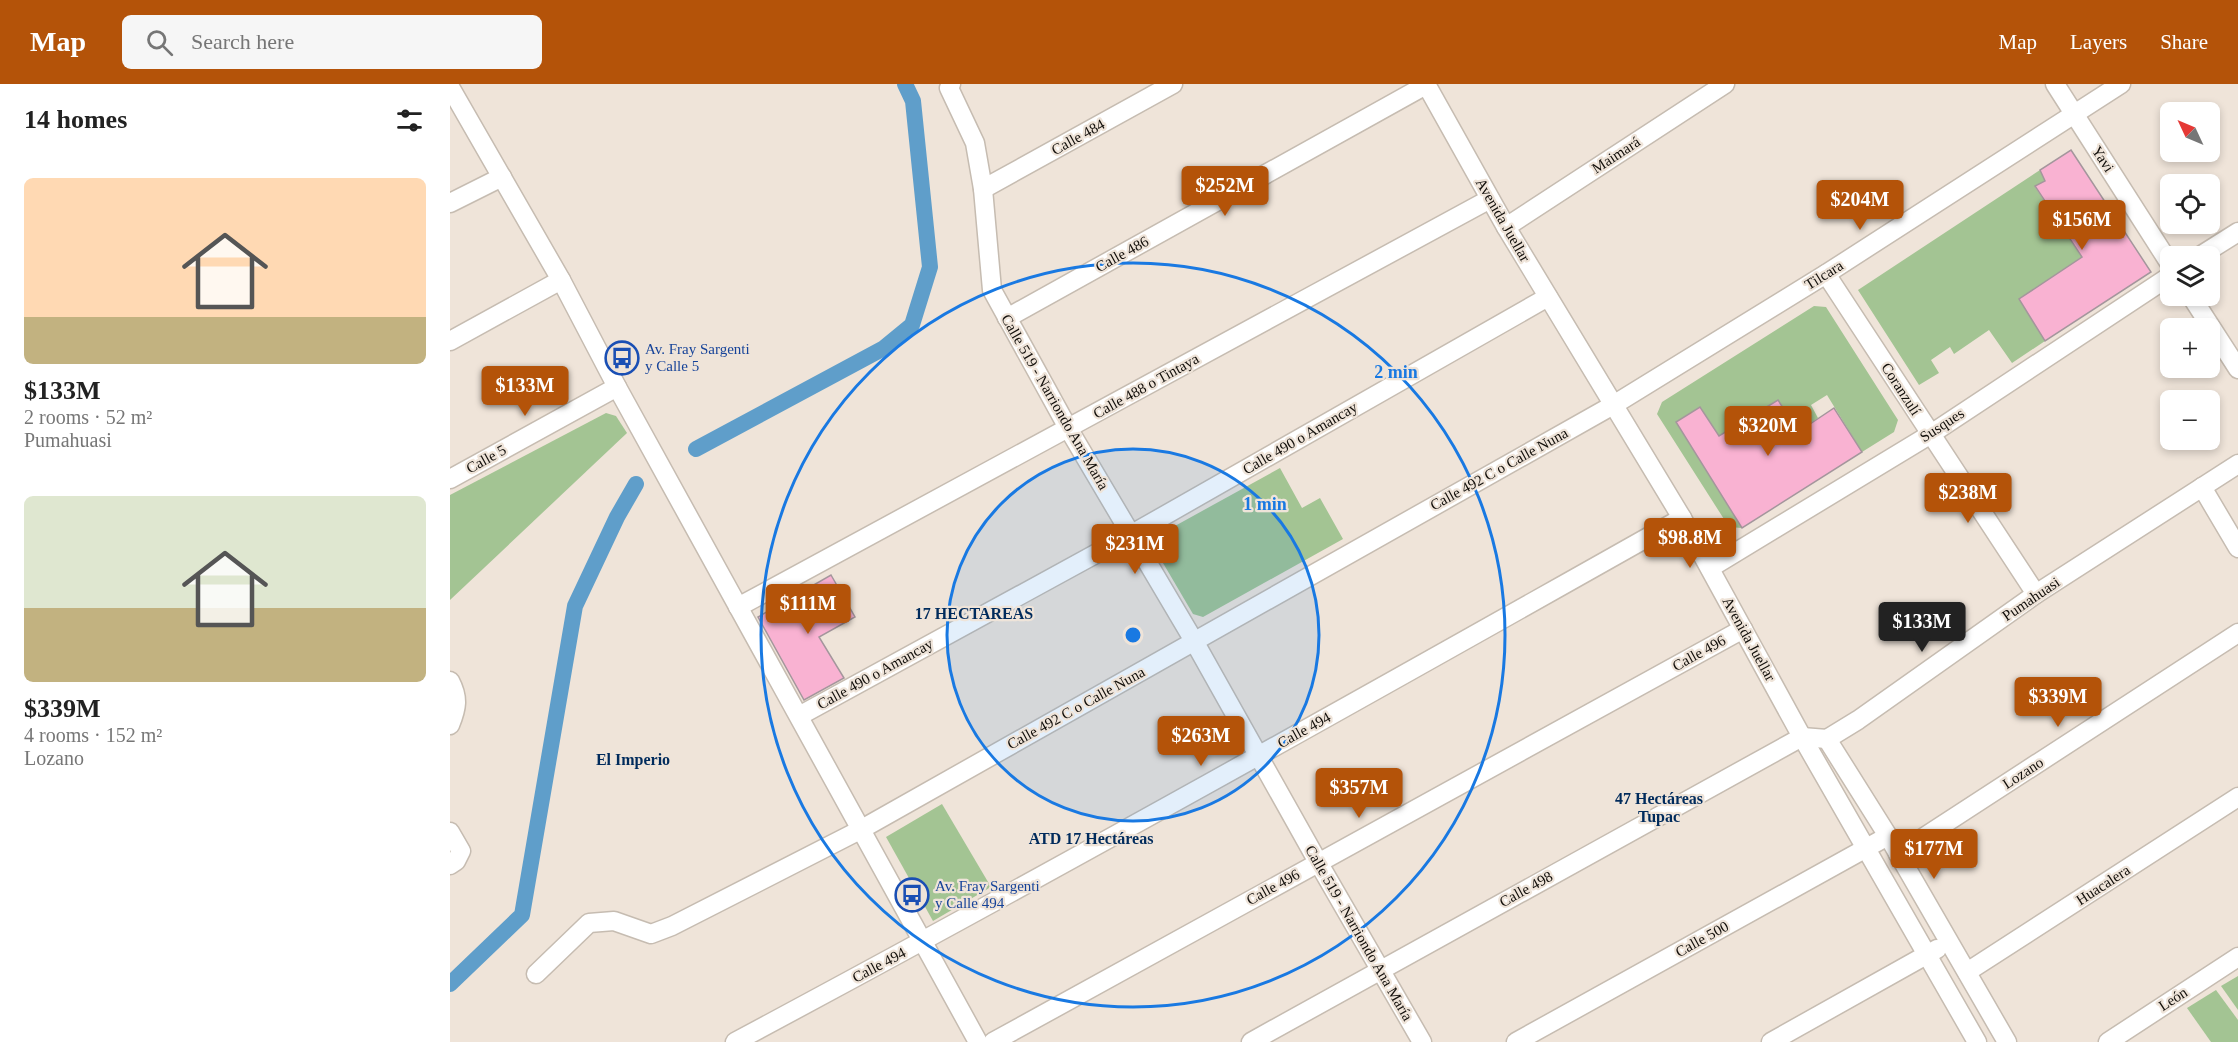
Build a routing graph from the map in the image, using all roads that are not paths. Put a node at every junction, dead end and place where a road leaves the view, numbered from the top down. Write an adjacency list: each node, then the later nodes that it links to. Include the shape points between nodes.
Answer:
1 (951, 84): 10 (street, Calle 519 - Narriondo Ana María, via 949,88 975,143)
2 (1173, 84): 10 (street, Calle 484)
3 (1426, 84): 11 (street, Avenida Juellar); 22 (street, Calle 486)
4 (1725, 84): 13 (street, Maimará)
5 (2055, 84): 8 (street, Yavi)
6 (2121, 84): 8 (street, Tilcara)
7 (450, 87): 9 (street)
8 (2074, 114): 16 (street, Yavi); 17 (street, Tilcara)
9 (502, 177): 12 (street); 18 (street)
10 (983, 189): 22 (street, Calle 519 - Narriondo Ana María, via 992,290)
11 (1490, 199): 13 (street, Avenida Juellar); 27 (street, Calle 488 o Tintaya)
12 (450, 203)
13 (1506, 227): 20 (street, Avenida Juellar)
14 (2238, 232): 15 (street)
15 (2216, 246)
16 (2160, 248)
17 (1826, 274): 26 (street, Tilcara); 28 (street, Coranzulí)
18 (561, 280): 23 (street); 25 (street)
19 (2160, 283): 28 (street, Susques)
20 (1548, 297): 26 (street, Avenida Juellar); 33 (street, Calle 490 o Amancay)
21 (2197, 306): 24 (street)
22 (1007, 318): 27 (street, Calle 519 - Narriondo Ana María)
23 (450, 341)
24 (2238, 369)
25 (617, 387): 30 (street, Calle 5); 37 (street)
26 (1615, 404): 32 (street, Avenida Juellar); 40 (street, Calle 492 C o Calle Nuna)
27 (1068, 428): 33 (street, Calle 519 - Narriondo Ana María); 37 (street, Calle 488 o Tintaya)
28 (1930, 434): 35 (street, Susques); 36 (street, Coranzulí)
29 (2238, 464): 31 (street, Pumahuasi)
30 (450, 479)
31 (2202, 487): 34 (street); 36 (street, Pumahuasi)
32 (1682, 518): 35 (street, Avenida Juellar); 46 (street, Calle 494)
33 (1132, 534): 40 (street, Calle 519 - Narriondo Ana María); 42 (street, Calle 490 o Amancay)
34 (2238, 548)
35 (1710, 568): 38 (street, Avenida Juellar)
36 (2037, 594): 45 (street, Pumahuasi)
37 (738, 607): 42 (street)
38 (1743, 628): 44 (street, Avenida Juellar); 53 (street, Calle 496)
39 (2238, 633): 52 (street, Lozano)
40 (1194, 641): 46 (street, Calle 519 - Narriondo Ana María); 48 (street, Calle 492 C o Calle Nuna)
41 (450, 681): 43 (street, via 457,706)
42 (799, 716): 48 (street)
43 (450, 725)
44 (1802, 737): 45 (street); 51 (street, Avenida Juellar); 59 (street, Calle 498)
45 (1827, 739): 50 (street)
46 (1258, 756): 53 (street, Calle 519 - Narriondo Ana María); 55 (street, Calle 494)
47 (2238, 797): 60 (street, Huacalera)
48 (860, 830): 55 (street); 61 (street, Calle 492 C o Calle Nuna, via 651,934 614,921 589,923)
49 (450, 832): 54 (street, via 461,851)
50 (1888, 836): 51 (street, Calle 500); 52 (street)
51 (1866, 849): 57 (street, Avenida Juellar); 67 (street, Calle 500)
52 (1898, 854): 56 (street)
53 (1318, 862): 59 (street, Calle 519 - Narriondo Ana María); 64 (street, Calle 496)
54 (450, 865)
55 (922, 942): 62 (street, Calle 494); 63 (street)
56 (1949, 942): 57 (street); 60 (street)
57 (1926, 956): 68 (street); 69 (street, Avenida Juellar)
58 (2238, 957): 71 (street, León)
59 (1381, 969): 65 (street, Calle 498); 66 (street, Calle 519 - Narriondo Ana María)
60 (1967, 972): 70 (street)
61 (536, 974)
62 (735, 1042)
63 (978, 1042)
64 (993, 1042)
65 (1251, 1042)
66 (1422, 1042)
67 (1516, 1042)
68 (1771, 1042)
69 (1977, 1042)
70 (2007, 1042)
71 (2108, 1042)

